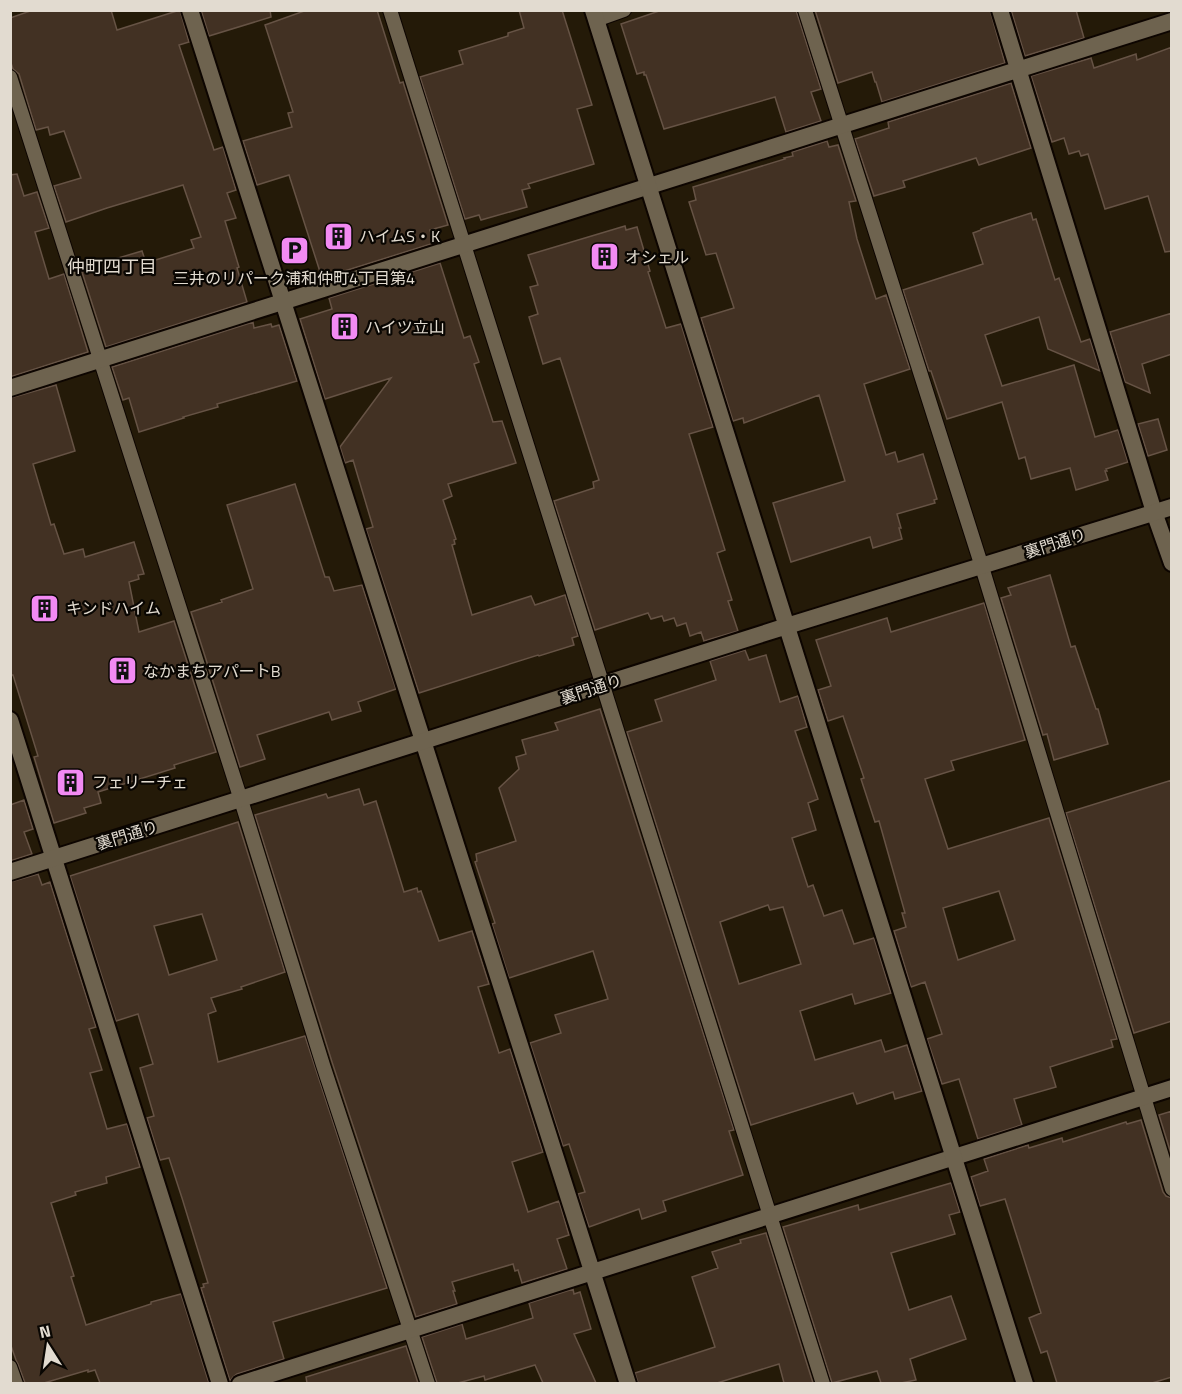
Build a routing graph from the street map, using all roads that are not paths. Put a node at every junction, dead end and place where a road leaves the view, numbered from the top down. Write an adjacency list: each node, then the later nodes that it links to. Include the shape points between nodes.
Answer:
1 (190, 10): 13 (street)
2 (390, 10): 12 (lane)
3 (624, 10): 6 (lane)
4 (805, 10): 10 (lane)
5 (1000, 10): 8 (street)
6 (594, 15): 11 (street)
7 (1172, 21): 8 (street)
8 (1018, 69): 10 (street); 17 (street)
9 (10, 77): 14 (lane)
10 (842, 125): 11 (street); 19 (lane)
11 (648, 186): 12 (street); 20 (street)
12 (464, 245): 13 (street); 21 (lane)
13 (283, 302): 14 (street); 23 (street)
14 (101, 359): 15 (street); 24 (lane)
15 (10, 388)
16 (1172, 507): 17 (street, 裏門通り)
17 (1154, 512): 18 (street); 19 (street, 裏門通り)
18 (1172, 563)
19 (982, 567): 20 (street, 裏門通り); 28 (lane)
20 (787, 626): 21 (street, 裏門通り); 29 (street)
21 (603, 686): 23 (street, 裏門通り); 31 (lane)
22 (10, 720): 25 (street)
23 (423, 742): 24 (street, 裏門通り); 32 (street)
24 (241, 800): 25 (street, 裏門通り); 33 (lane, via 323,1065)
25 (54, 858): 26 (street, 裏門通り); 36 (street)
26 (10, 872)
27 (1172, 1088): 28 (street)
28 (1143, 1096): 29 (street); 30 (lane)
29 (954, 1157): 31 (street); 41 (street)
30 (1172, 1189)
31 (770, 1215): 32 (street); 40 (lane)
32 (592, 1272): 33 (street); 39 (street)
33 (411, 1329): 37 (street); 38 (lane)
34 (10, 1366): 35 (lane)
35 (16, 1383)
36 (220, 1383)
37 (240, 1383)
38 (428, 1383)
39 (628, 1383)
40 (823, 1383)
41 (1025, 1383)

